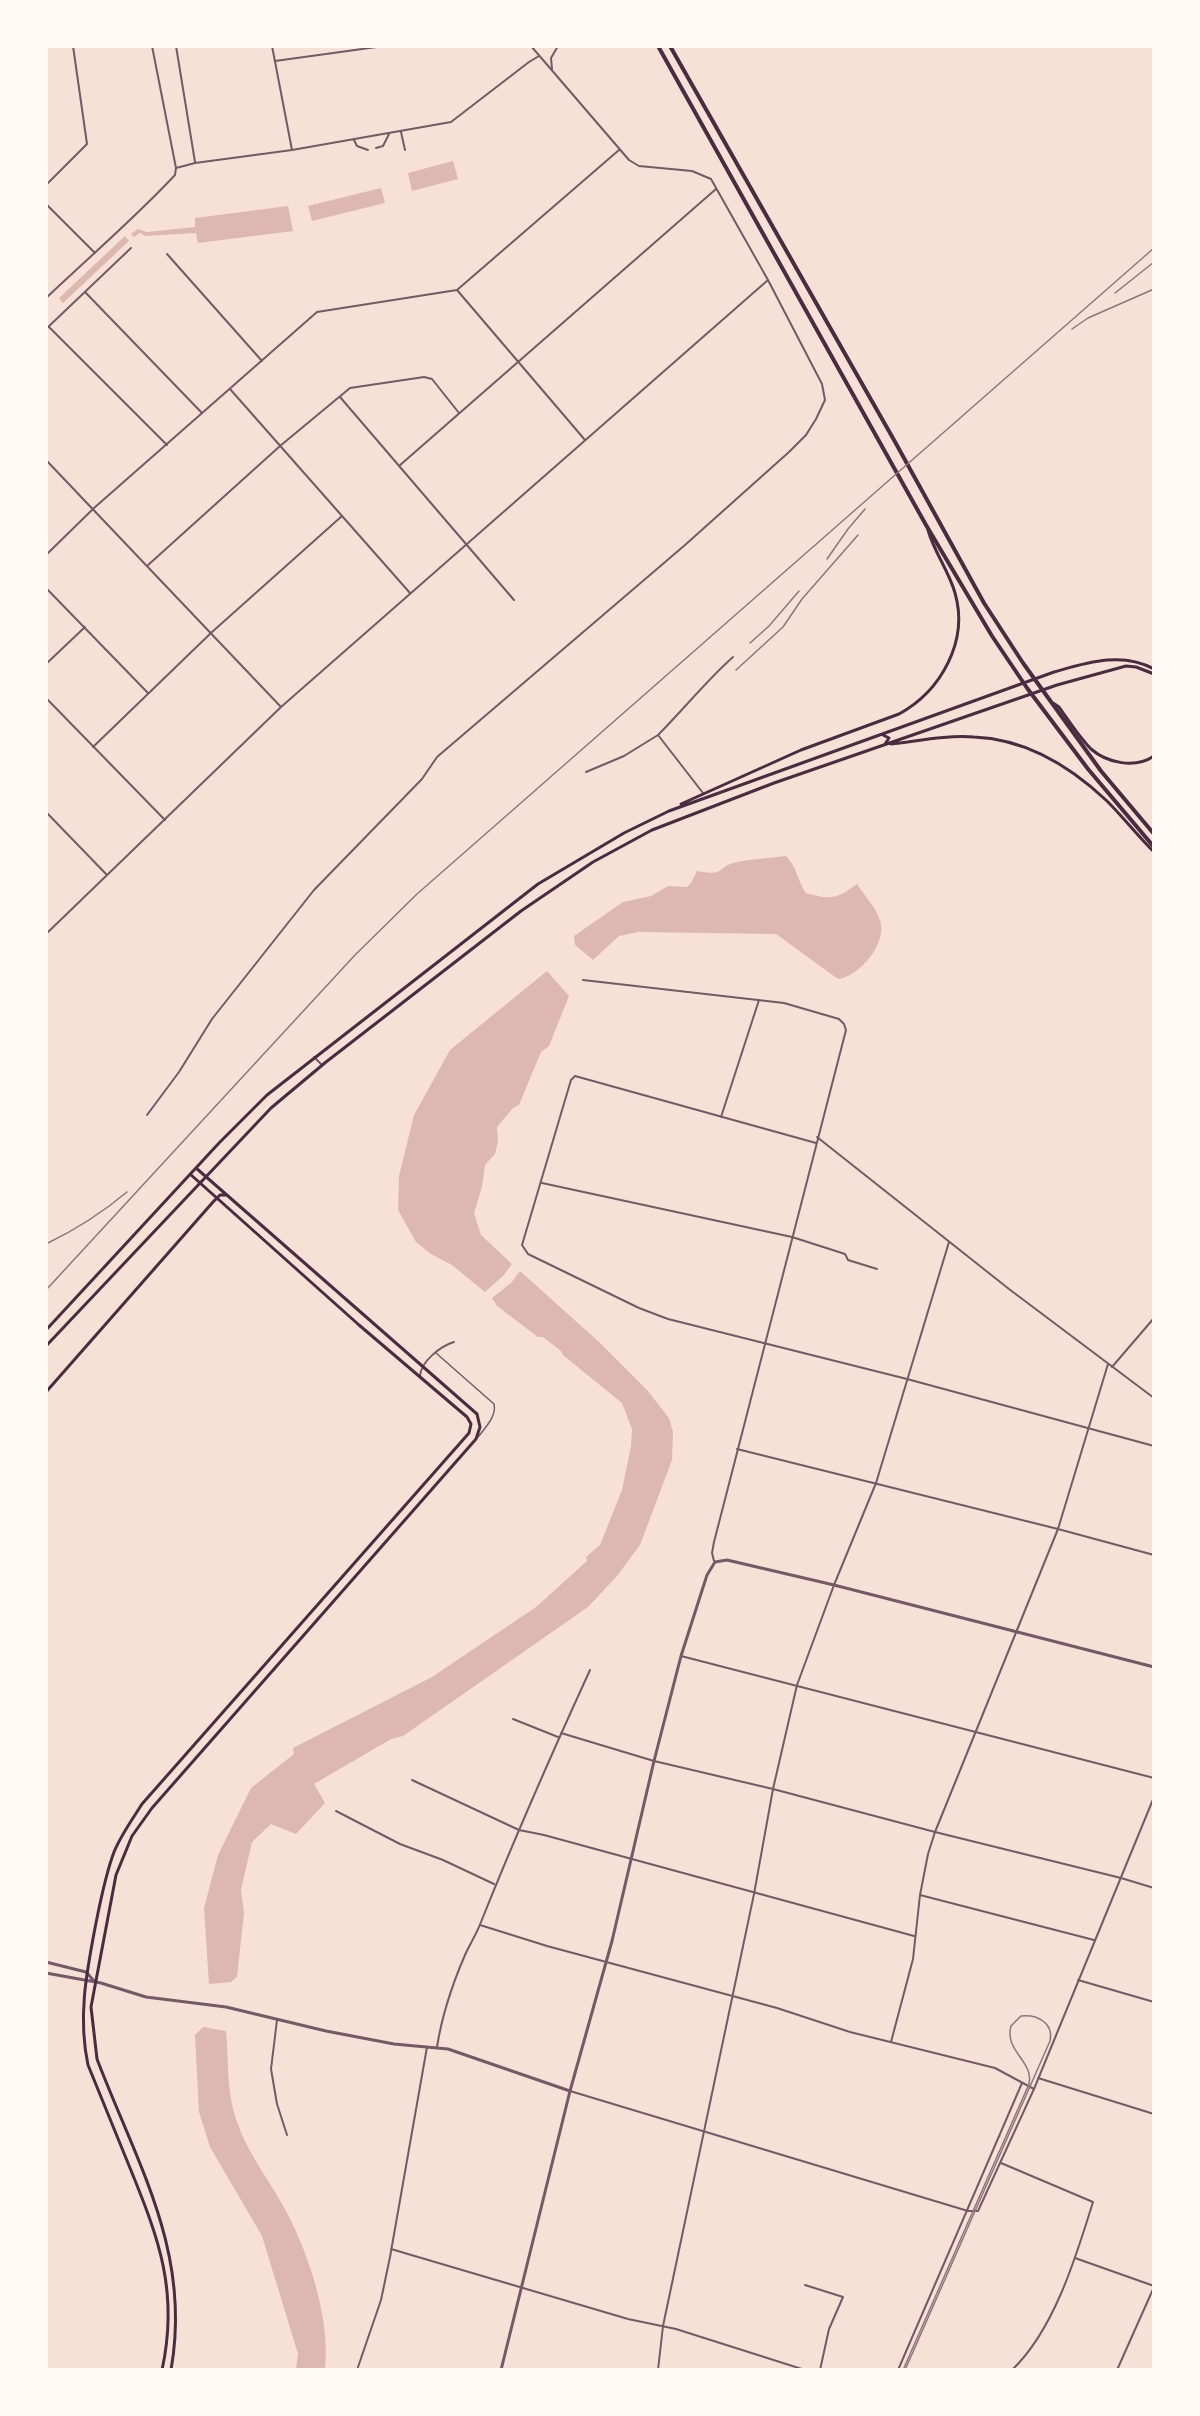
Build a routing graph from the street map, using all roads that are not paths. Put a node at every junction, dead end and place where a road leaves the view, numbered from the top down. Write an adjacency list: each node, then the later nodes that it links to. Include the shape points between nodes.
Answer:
1 (73, 46): 23 (street, via 87,144)
2 (152, 46): 22 (street)
3 (176, 46): 21 (street)
4 (272, 46): 11 (street)
5 (384, 46): 11 (street)
6 (531, 46): 10 (street)
7 (558, 46): 12 (street, via 551,58)
8 (658, 46): 47 (highway)
9 (670, 46): 62 (highway, via 969,578)
10 (539, 56): 12 (street); 13 (street, via 451,122)
11 (274, 61): 17 (street)
12 (553, 72): 20 (street)
13 (401, 132): 14 (street); 19 (street)
14 (389, 134): 15 (street); 16 (street, via 383,146)
15 (354, 140): 17 (street); 18 (street, via 357,146)
16 (376, 148)
17 (292, 150): 21 (street)
18 (368, 150)
19 (405, 150)
20 (619, 150): 24 (street, via 639,166 701,173); 30 (street)
21 (195, 163): 22 (street)
22 (176, 168): 27 (street, via 175,176)
23 (46, 185)
24 (717, 189): 29 (street); 35 (street)
25 (46, 204): 27 (street)
26 (131, 248): 31 (street)
27 (95, 254): 32 (street)
28 (167, 254): 34 (street)
29 (768, 280): 40 (street); 83 (street, via 825,394 806,435 685,545 437,757 422,779 314,890 212,1019)
30 (457, 290): 34 (street, via 317,312); 35 (street)
31 (85, 292): 33 (street); 38 (street)
32 (46, 298)
33 (48, 328): 41 (street)
34 (262, 361): 36 (street)
35 (518, 363): 39 (street); 40 (street)
36 (230, 389): 38 (street); 42 (street)
37 (340, 397): 39 (street, via 350,388 424,377 432,379); 42 (street); 44 (street)
38 (203, 413): 41 (street)
39 (459, 413): 44 (street)
40 (585, 440): 48 (street)
41 (167, 445): 45 (street)
42 (280, 446): 46 (street); 50 (street)
43 (46, 460): 45 (street)
44 (399, 466): 48 (street)
45 (93, 508): 49 (street); 50 (street)
46 (342, 516): 52 (street); 55 (street)
47 (926, 525): 70 (main road, via 959,611 949,663 930,691 899,714); 75 (highway, via 1012,668 1106,792)
48 (467, 543): 52 (street); 53 (street)
49 (46, 555)
50 (147, 566): 55 (street)
51 (46, 588): 54 (street)
52 (410, 593): 63 (street)
53 (514, 600)
54 (85, 627): 57 (street); 60 (street)
55 (212, 632): 60 (street); 63 (street)
56 (732, 657): 65 (street)
57 (46, 664)
58 (1154, 669): 64 (main road, via 1114,659 1088,663)
59 (1154, 674): 66 (main road, via 1126,666 1057,685)
60 (148, 693): 67 (street)
61 (46, 698): 67 (street)
62 (1051, 703): 68 (main road, via 1104,757 1126,763); 74 (highway)
63 (281, 707): 73 (street)
64 (882, 734): 66 (main road, via 889,738); 71 (main road)
65 (658, 735): 69 (street, via 624,756); 70 (street)
66 (884, 745): 76 (main road, via 971,736 999,740 1037,753 1089,785); 82 (main road, via 669,822 593,862 521,911)
67 (93, 747): 73 (street)
68 (1154, 756)
69 (586, 772)
70 (703, 792): 71 (main road)
71 (669, 811): 81 (main road, via 538,884)
72 (46, 812): 77 (street)
73 (165, 820): 77 (street)
74 (1154, 834)
75 (1154, 847)
76 (1154, 852)
77 (107, 875): 78 (street)
78 (46, 934)
79 (583, 980): 80 (street)
80 (759, 1000): 84 (street); 85 (street, via 806,1008 844,1024 846,1030)
81 (314, 1057): 82 (street); 87 (main road, via 247,1114)
82 (322, 1065): 89 (main road, via 272,1108)
83 (147, 1115)
84 (721, 1117): 86 (street); 91 (street, via 575,1076)
85 (817, 1137): 86 (street); 98 (street)
86 (816, 1143): 97 (street)
87 (196, 1168): 88 (main road); 89 (main road)
88 (190, 1173): 90 (main road); 101 (main road)
89 (205, 1177): 90 (main road); 93 (main road)
90 (200, 1183): 92 (main road); 104 (main road)
91 (542, 1183): 97 (street); 103 (street, via 522,1245 528,1254 639,1308)
92 (212, 1193): 94 (main road); 96 (main road)
93 (227, 1196): 94 (main road); 106 (main road)
94 (217, 1198): 95 (main road); 96 (main road)
95 (221, 1201): 96 (main road); 110 (main road)
96 (213, 1202): 113 (main road)
97 (792, 1237): 99 (street); 103 (street)
98 (949, 1242): 107 (street); 112 (street)
99 (877, 1269)
100 (1154, 1318): 109 (street)
101 (46, 1330)
102 (454, 1342): 105 (street, via 443,1345)
103 (765, 1343): 112 (street); 118 (street)
104 (46, 1346)
105 (436, 1353): 108 (street); 116 (lane, via 494,1404 493,1414)
106 (418, 1362): 108 (main road); 110 (street, via 417,1368)
107 (1108, 1364): 109 (street); 115 (street)
108 (423, 1367): 111 (street); 116 (main road, via 477,1414 480,1422)
109 (1112, 1367): 114 (street)
110 (411, 1370): 111 (main road)
111 (420, 1378): 124 (main road, via 467,1417 470,1433)
112 (907, 1379): 115 (street); 119 (street)
113 (46, 1392)
114 (1154, 1398)
115 (1087, 1430): 117 (street); 120 (street)
116 (476, 1439): 125 (main road)
117 (1154, 1446)
118 (737, 1449): 119 (street); 122 (street, via 714,1542)
119 (876, 1483): 120 (street); 123 (street)
120 (1058, 1529): 121 (street); 126 (street)
121 (1154, 1555)
122 (715, 1562): 123 (street, via 727,1560); 127 (street, via 707,1575)
123 (834, 1585): 126 (street); 130 (street)
124 (329, 1592): 125 (main road); 136 (main road)
125 (336, 1597): 137 (main road)
126 (1015, 1632): 128 (street); 132 (street)
127 (681, 1656): 130 (street); 135 (street)
128 (1154, 1667)
129 (591, 1670): 133 (street)
130 (797, 1685): 132 (street); 140 (street)
131 (513, 1719): 134 (street)
132 (976, 1731): 138 (street); 144 (street)
133 (561, 1733): 134 (street); 135 (street)
134 (559, 1737): 143 (street)
135 (654, 1761): 140 (street); 145 (street)
136 (178, 1763): 137 (main road); 156 (main road, via 142,1804 114,1851)
137 (185, 1769): 160 (main road, via 152,1808 123,1855)
138 (1154, 1778)
139 (412, 1780): 143 (street)
140 (773, 1789): 144 (street); 149 (street)
141 (1154, 1797): 146 (street)
142 (336, 1812): 147 (street)
143 (519, 1830): 145 (street); 147 (street)
144 (935, 1832): 146 (street); 150 (street)
145 (630, 1860): 149 (street); 154 (street)
146 (1121, 1878): 148 (street); 153 (street)
147 (495, 1885): 151 (street)
148 (1154, 1888)
149 (754, 1894): 152 (street); 161 (street)
150 (920, 1895): 152 (street); 153 (street)
151 (480, 1925): 154 (street); 166 (street, via 465,1954)
152 (914, 1936): 164 (street, via 913,1959)
153 (1094, 1940): 158 (street)
154 (606, 1961): 161 (street); 170 (street)
155 (46, 1962): 156 (street)
156 (86, 1972): 159 (main road); 160 (street)
157 (46, 1973): 159 (street)
158 (1078, 1980): 162 (street); 167 (street)
159 (85, 1982): 160 (street); 177 (main road, via 82,2022 88,2065)
160 (95, 1982): 163 (street, via 147,1997 226,2007); 176 (main road, via 91,2022 97,2059)
161 (732, 1997): 164 (street); 172 (street)
162 (1154, 2002)
163 (277, 2020): 165 (street); 173 (street, via 270,2069)
164 (891, 2042): 168 (street, via 995,2068)
165 (427, 2047): 166 (street); 178 (street)
166 (436, 2047): 170 (street)
167 (1038, 2078): 169 (street); 171 (street)
168 (1022, 2083): 169 (street); 175 (street)
169 (1034, 2089): 174 (street)
170 (570, 2091): 172 (street); 181 (street)
171 (1154, 2114)
172 (704, 2131): 175 (street); 183 (street)
173 (287, 2135)
174 (1001, 2163): 175 (street, via 978,2211); 179 (street, via 1093,2202)
175 (968, 2211): 191 (street)
176 (168, 2246): 177 (main road); 185 (main road, via 177,2329)
177 (160, 2248): 184 (main road, via 169,2304)
178 (391, 2249): 181 (street); 186 (street, via 381,2300)
179 (1075, 2258): 182 (street); 192 (street, via 1040,2336)
180 (805, 2285): 190 (street, via 843,2297 829,2329)
181 (521, 2286): 183 (street); 187 (street)
182 (1154, 2286): 193 (street)
183 (663, 2326): 188 (street); 189 (street)
184 (162, 2370)
185 (171, 2370)
186 (357, 2370)
187 (501, 2370)
188 (658, 2370)
189 (805, 2370)
190 (820, 2370)
191 (898, 2370)
192 (1012, 2370)
193 (1117, 2370)

